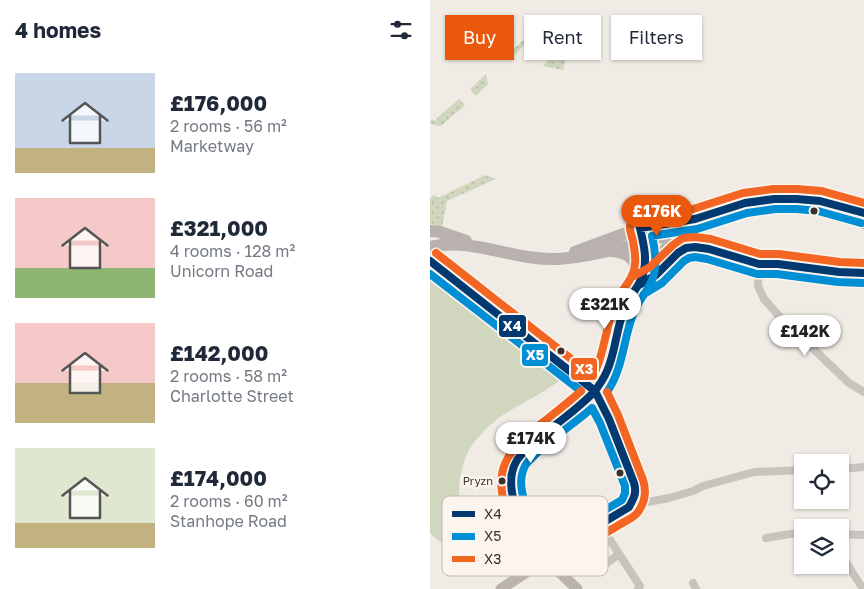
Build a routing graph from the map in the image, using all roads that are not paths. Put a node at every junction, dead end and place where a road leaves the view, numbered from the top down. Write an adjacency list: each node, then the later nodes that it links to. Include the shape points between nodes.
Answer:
1 (864, 213): 3 (main road, via 820,201 774,199 745,203 695,219)
2 (864, 224): 5 (main road, via 818,209 790,207 745,212)
3 (642, 228): 7 (street); 12 (main road)
4 (430, 231): 10 (main road)
5 (681, 232): 7 (main road); 16 (street)
6 (430, 241): 8 (main road)
7 (646, 241): 11 (main road); 16 (street, via 646,266)
8 (462, 245): 9 (main road); 10 (main road)
9 (430, 247)
10 (483, 248): 12 (main road, via 528,258)
11 (610, 250): 12 (main road); 16 (main road, via 625,253 632,259)
12 (556, 259)
13 (430, 261): 17 (street)
14 (759, 264): 15 (street); 16 (street, via 709,249 686,248 656,275); 18 (street, via 758,286 764,299 849,383)
15 (864, 273)
16 (639, 285): 17 (street, via 625,306 608,370)
17 (596, 390): 22 (street, via 521,455 513,469)
18 (864, 392)
19 (864, 467): 20 (street)
20 (849, 468)
21 (794, 470): 23 (street, via 754,472 648,502 634,499 629,507)
22 (513, 496)
23 (608, 520)
24 (794, 534): 27 (street)
25 (849, 534): 26 (street)
26 (864, 535)
27 (766, 538)
28 (610, 540): 29 (street)
29 (619, 554): 30 (street); 36 (street, via 640,586)
30 (608, 562)
31 (849, 567): 37 (street)
32 (520, 576): 34 (street)
33 (564, 576): 35 (street)
34 (501, 589)
35 (577, 589)
36 (638, 589)
37 (863, 589)

